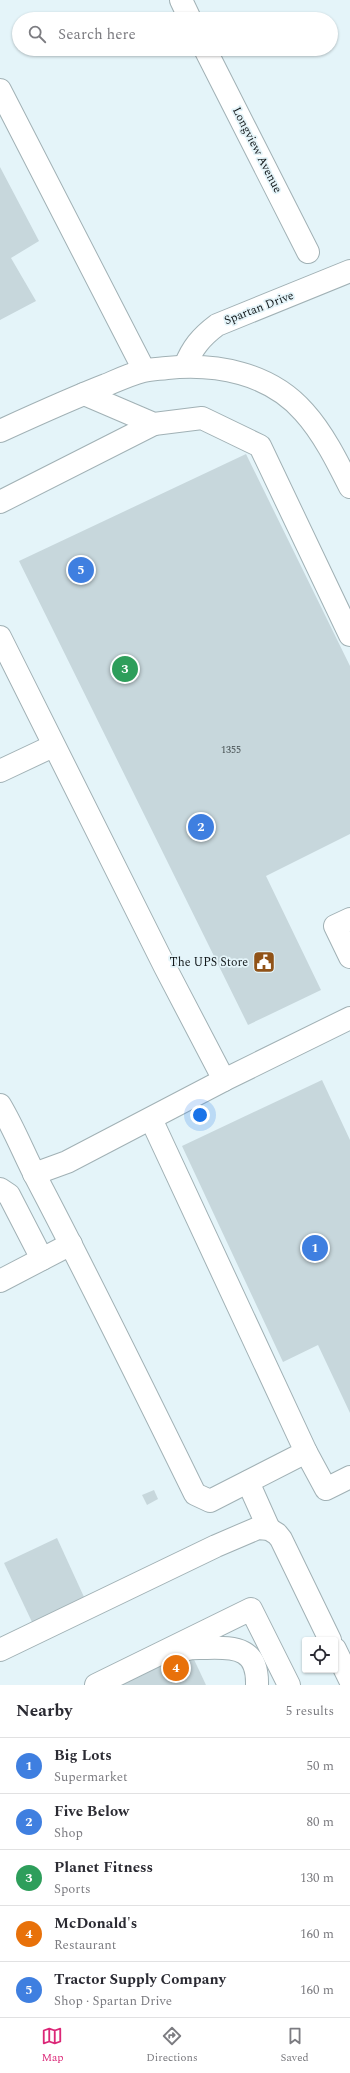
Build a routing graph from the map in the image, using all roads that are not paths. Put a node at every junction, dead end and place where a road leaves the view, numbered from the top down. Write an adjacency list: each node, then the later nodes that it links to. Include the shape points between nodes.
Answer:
1 (180, 0): 2 (street)
2 (186, 12)
3 (209, 56): 5 (street, Longview Avenue)
4 (0, 90): 8 (street)
5 (308, 252)
6 (350, 271): 7 (street, Spartan Drive, via 216,325 201,336 190,352)
7 (185, 366): 8 (street); 12 (street, via 222,368 245,374 286,396 308,418 330,449)
8 (144, 370): 9 (street)
9 (84, 394): 10 (street); 11 (street)
10 (154, 424): 13 (street); 14 (street, via 202,418 260,446)
11 (0, 431)
12 (350, 487)
13 (0, 502)
14 (350, 635)
15 (0, 637): 16 (street)
16 (53, 746): 17 (street); 21 (street)
17 (0, 771)
18 (350, 919): 19 (street, via 335,926)
19 (350, 957)
20 (350, 1018): 21 (street)
21 (224, 1080): 23 (street)
22 (0, 1105): 24 (street)
23 (151, 1119): 24 (street, via 67,1162); 29 (street)
24 (34, 1174): 26 (street)
25 (0, 1189): 27 (street, via 9,1195)
26 (71, 1244): 27 (street); 31 (street, via 195,1494 210,1501)
27 (42, 1259): 28 (street)
28 (0, 1281)
29 (306, 1452): 30 (street, via 326,1489); 31 (street)
30 (350, 1477)
31 (248, 1482): 32 (street)
32 (269, 1529): 33 (street, via 281,1539); 34 (street, via 258,1528 216,1546)
33 (329, 1637)
34 (0, 1650)
35 (342, 1655): 36 (street)
36 (350, 1680)
37 (96, 1685): 40 (street, via 251,1609)
38 (112, 1685): 39 (street, via 188,1647 225,1647 242,1650 252,1659 258,1672)
39 (257, 1685)
40 (289, 1685)

